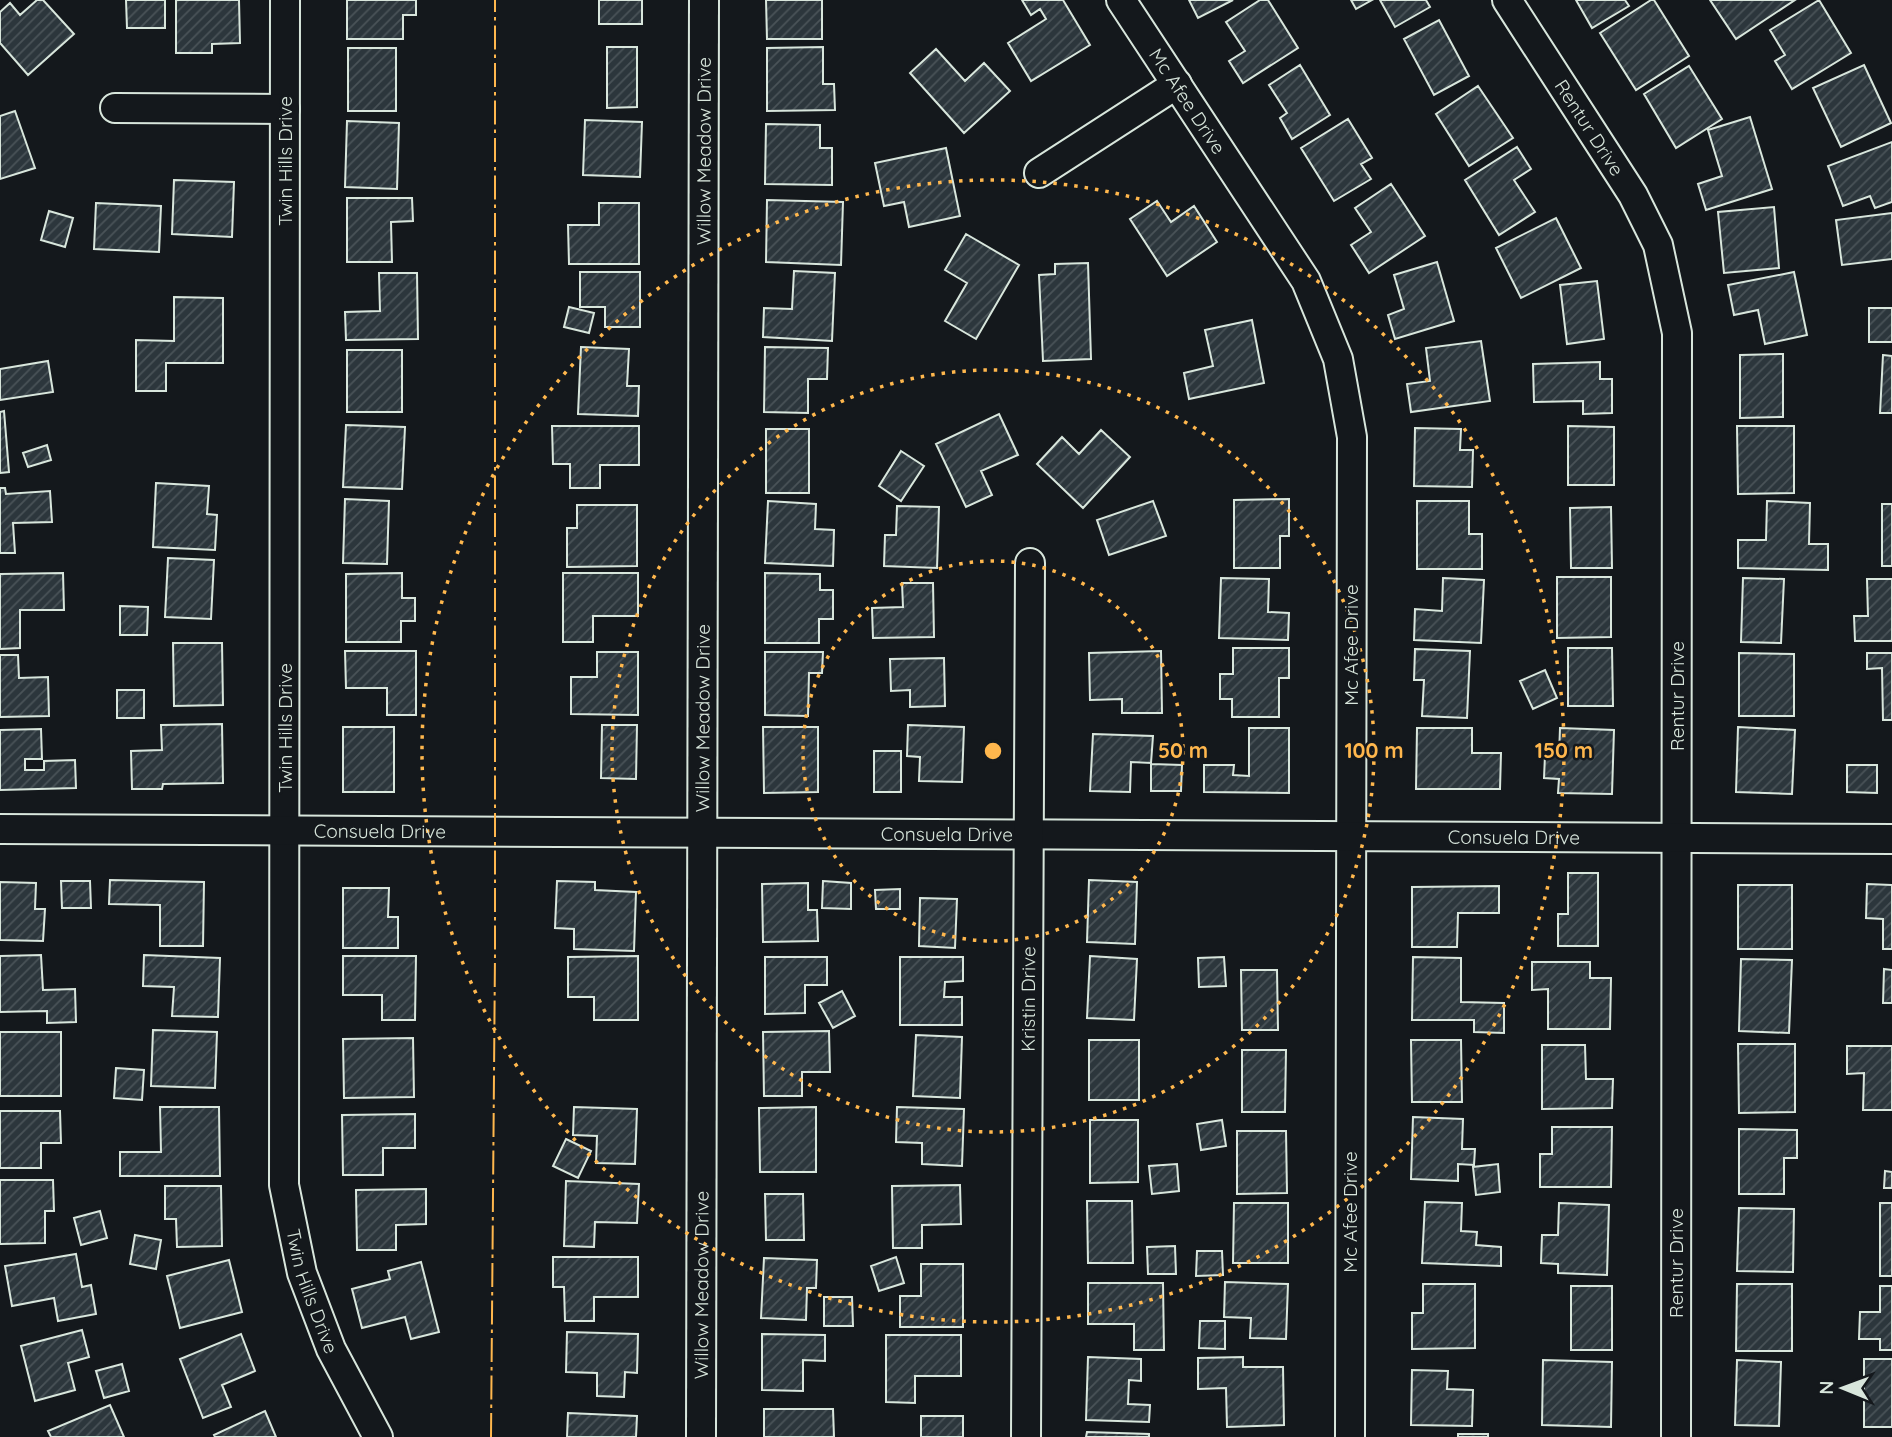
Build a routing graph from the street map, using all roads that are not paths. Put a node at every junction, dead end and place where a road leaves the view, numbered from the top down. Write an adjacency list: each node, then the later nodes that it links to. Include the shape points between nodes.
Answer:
1 (285, 0): 7 (street, Twin Hills Drive)
2 (704, 0): 12 (street, Willow Meadow Drive)
3 (1121, 0): 5 (street, Mc Afee Drive)
4 (1507, 0): 15 (street, Rentur Drive, via 1633,195 1658,245 1677,333)
5 (1177, 84): 8 (street); 14 (street, Mc Afee Drive, via 1306,281 1338,359 1352,437)
6 (115, 108): 7 (street)
7 (285, 108): 11 (street, Twin Hills Drive)
8 (1039, 173)
9 (1030, 563): 13 (street, Kristin Drive)
10 (0, 829): 11 (street, Consuela Drive)
11 (285, 831): 12 (street, Consuela Drive); 17 (street, Twin Hills Drive, via 284,1185 302,1273 331,1349)
12 (701, 833): 13 (street, Consuela Drive); 18 (street, Willow Meadow Drive)
13 (1029, 834): 14 (street, Consuela Drive); 19 (street, Kristin Drive)
14 (1351, 836): 15 (street, Consuela Drive); 20 (street, Mc Afee Drive)
15 (1677, 838): 16 (street, Consuela Drive); 21 (street, Rentur Drive)
16 (1892, 839)
17 (377, 1437)
18 (701, 1437)
19 (1026, 1437)
20 (1350, 1437)
21 (1676, 1437)

